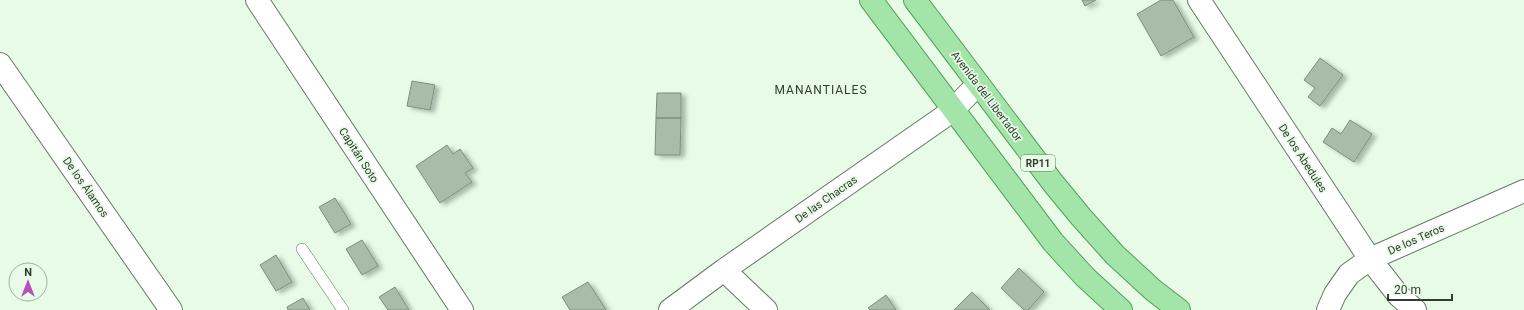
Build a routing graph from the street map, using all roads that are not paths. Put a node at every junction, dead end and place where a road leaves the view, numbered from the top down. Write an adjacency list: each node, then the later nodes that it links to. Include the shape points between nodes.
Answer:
1 (257, 0): 14 (street, Capitán Soto)
2 (871, 0): 7 (main road)
3 (915, 0): 6 (main road, Avenida del Libertador / RP11)
4 (1199, 0): 10 (street, De los Abedules)
5 (0, 64): 12 (street, De los Álamos)
6 (978, 84): 7 (street, De las Chacras); 18 (main road, Avenida del Libertador / RP11, via 1081,217 1115,255)
7 (952, 110): 11 (street, De las Chacras); 17 (main road, via 1054,242 1084,277)
8 (1524, 191): 10 (street, De los Teros)
9 (302, 249): 13 (lane)
10 (1370, 259): 19 (street, De los Teros, via 1349,274 1335,294); 20 (street, De los Abedules, via 1399,296)
11 (724, 270): 15 (street, De las Chacras); 16 (street)
12 (171, 310)
13 (343, 310)
14 (462, 310)
15 (670, 310)
16 (766, 310)
17 (1121, 310)
18 (1179, 310)
19 (1328, 310)
20 (1415, 310)

